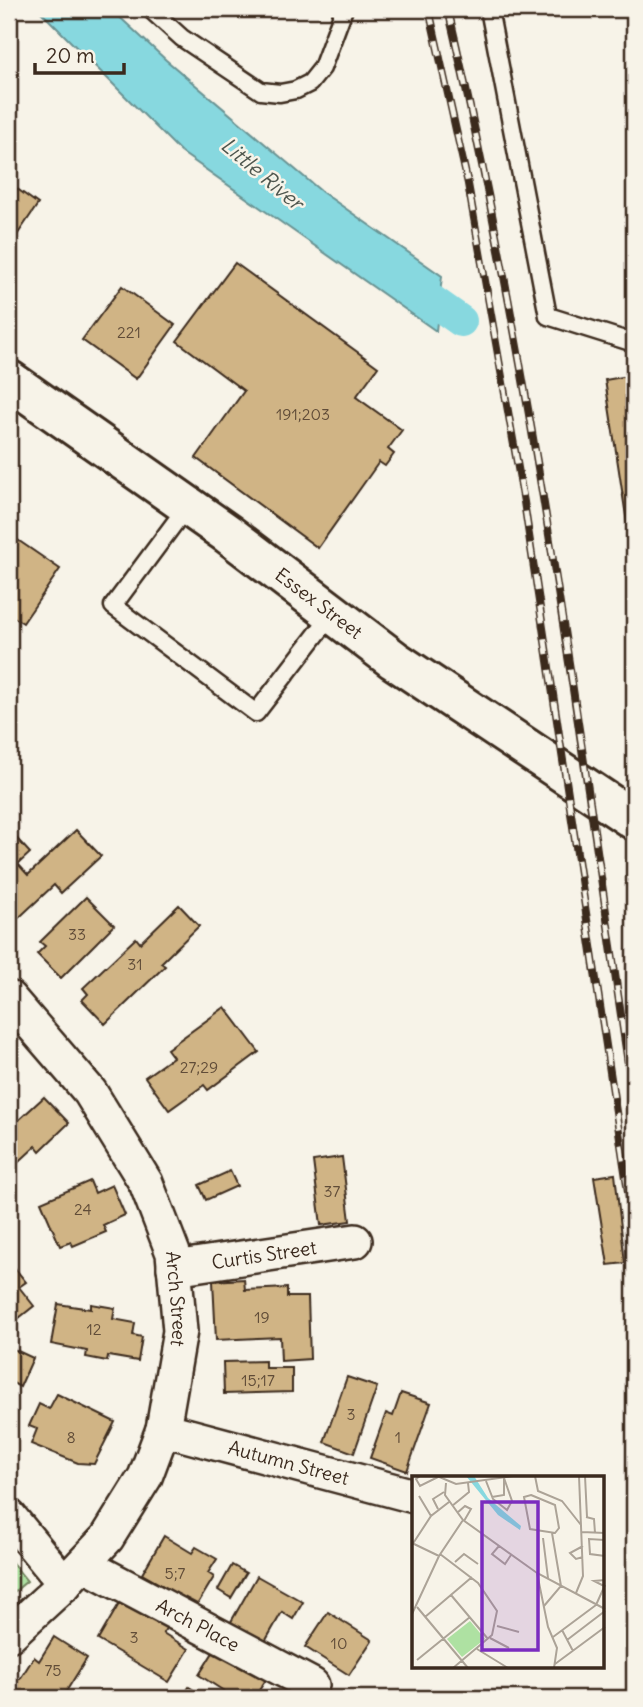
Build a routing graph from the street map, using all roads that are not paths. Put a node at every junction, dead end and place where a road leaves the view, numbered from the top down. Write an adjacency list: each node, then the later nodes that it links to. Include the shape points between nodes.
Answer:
1 (150, 9): 2 (lane, via 182,38 261,91 280,93 310,83 322,68)
2 (344, 9)
3 (489, 9): 4 (lane, via 548,316)
4 (634, 344)
5 (9, 380): 6 (main road, Essex Street)
6 (188, 505): 7 (main road, Essex Street); 7 (lane, via 113,606 256,713)
7 (333, 613): 8 (main road, Essex Street)
8 (633, 826)
9 (9, 998): 11 (street, Arch Street, via 90,1092 118,1137 146,1183 173,1253)
10 (355, 1241): 11 (street, Curtis Street)
11 (174, 1268): 12 (street, Arch Street, via 180,1331)
12 (163, 1429): 13 (street, Autumn Street); 15 (street, Arch Street, via 145,1477 107,1538)
13 (412, 1495)
14 (9, 1516): 15 (street)
15 (74, 1574): 16 (street, Arch Street); 17 (street, Arch Place)
16 (9, 1634)
17 (312, 1685)

